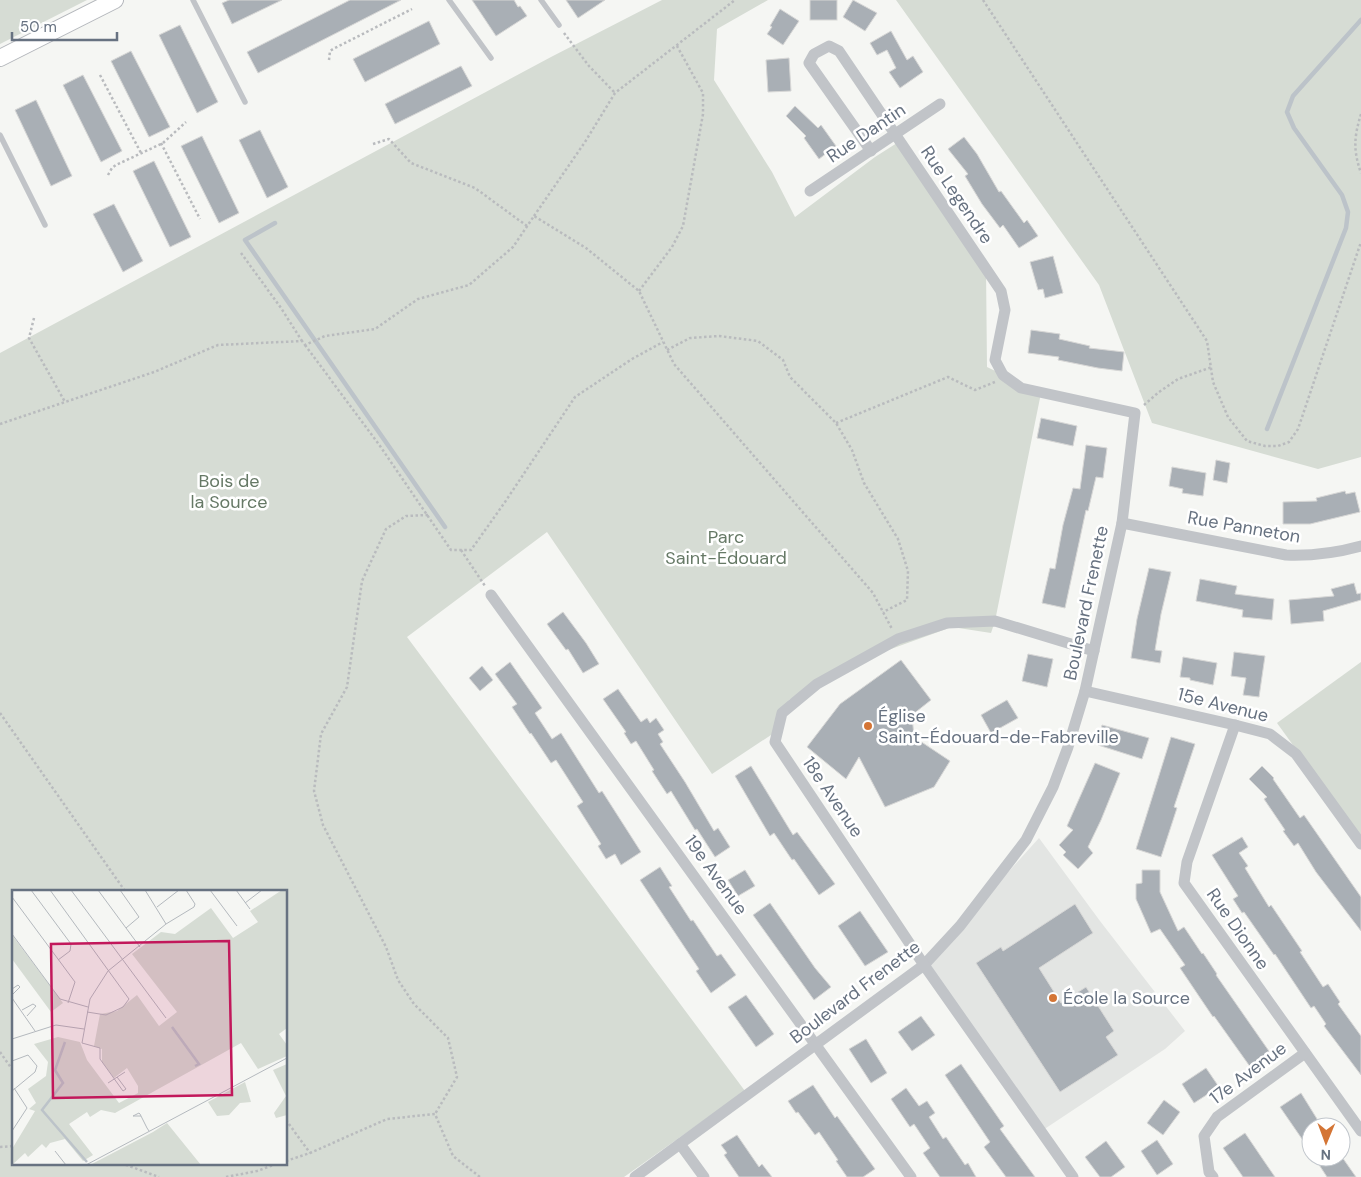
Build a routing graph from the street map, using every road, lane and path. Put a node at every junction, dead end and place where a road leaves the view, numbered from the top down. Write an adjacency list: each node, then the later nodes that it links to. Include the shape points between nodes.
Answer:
1 (115, 0): 10 (main road)
2 (193, 0): 15 (lane)
3 (449, 0): 11 (lane)
4 (541, 0): 8 (lane)
5 (735, 0): 9 (path)
6 (983, 0): 40 (path, via 1207,341)
7 (412, 9): 12 (path, via 333,49)
8 (559, 25): 14 (path, via 589,66)
9 (677, 46): 14 (path); 34 (path, via 703,93 703,114 683,226 672,247)
10 (0, 58)
11 (491, 58)
12 (329, 60)
13 (100, 75): 24 (path)
14 (615, 93): 28 (path)
15 (245, 102)
16 (940, 104): 20 (street, Rue Dantin)
17 (1361, 114): 25 (path, via 1355,155)
18 (186, 122): 21 (path)
19 (0, 135): 30 (lane)
20 (895, 135): 23 (street, Rue Dantin); 23 (street, Rue Legendre, via 839,51 829,46 814,54 809,63); 41 (street, Rue Legendre, via 1001,291 1005,310 995,360)
21 (161, 144): 24 (path); 29 (path)
22 (372, 144): 31 (path, via 388,139 410,164 475,188)
23 (871, 151): 27 (street, Rue Dantin)
24 (140, 153): 26 (path, via 116,165)
25 (1361, 173)
26 (108, 175)
27 (810, 191)
28 (534, 216): 31 (path); 34 (path, via 586,248)
29 (200, 219)
30 (45, 225)
31 (527, 226): 38 (path, via 513,247 469,285 418,299 375,329 323,338)
32 (1361, 242): 40 (path, via 1298,429 1289,442 1265,446 1247,441 1228,417 1213,382)
33 (241, 253): 36 (path)
34 (638, 291): 37 (path)
35 (34, 318): 42 (path, via 29,338)
36 (302, 341): 38 (path); 42 (path, via 218,345 154,372)
37 (663, 342): 39 (path); 49 (path, via 575,397 472,550)
38 (306, 345): 46 (path)
39 (667, 350): 44 (path, via 690,338 719,336 758,341 783,360 790,377); 51 (path, via 674,364 872,593)
40 (1212, 367): 43 (path, via 1178,379)
41 (1003, 375): 43 (street, via 1022,388); 44 (path, via 994,383 975,390 948,377)
42 (64, 402): 45 (path)
43 (1135, 413): 47 (street, Boulevard Frenette)
44 (836, 423): 51 (path, via 852,450 864,483 898,539 908,571 907,600)
45 (0, 424)
46 (428, 515): 49 (path, via 451,550); 64 (path, via 406,516 386,529 362,581 348,687 321,734 314,791 323,825 386,946 398,980 414,1004 448,1038 457,1077)
47 (1122, 523): 48 (street, Rue Panneton, via 1286,554 1307,556); 53 (street, Boulevard Frenette)
48 (1361, 546)
49 (461, 550): 50 (path)
50 (491, 595): 60 (street, 19e Avenue)
51 (883, 612): 52 (path)
52 (898, 639): 53 (street, 18e Avenue, via 947,624 995,621); 59 (street, 18e Avenue, via 817,684 782,713 775,742)
53 (1094, 651): 54 (street, Boulevard Frenette)
54 (1085, 691): 56 (street, 15e Avenue); 59 (street, Boulevard Frenette, via 1056,779 1026,840 960,926)
55 (0, 713): 58 (path)
56 (1235, 725): 57 (street, 15e Avenue, via 1270,734 1296,754); 62 (street, Rue Dionne, via 1187,862 1184,883)
57 (1361, 844)
58 (124, 890)
59 (924, 965): 60 (street, Boulevard Frenette); 78 (street, 18e Avenue)
60 (816, 1043): 67 (street, Boulevard Frenette); 77 (street, 19e Avenue)
61 (0, 1052): 63 (path)
62 (1305, 1053): 66 (street, Rue Dionne); 79 (street, 17e Avenue, via 1217,1117 1204,1136 1209,1172)
63 (12, 1069)
64 (435, 1114): 68 (path, via 387,1119); 74 (path, via 453,1156)
65 (288, 1123): 68 (path)
66 (1361, 1131)
67 (680, 1144): 75 (street, Boulevard Frenette); 76 (street)
68 (310, 1153): 69 (path)
69 (288, 1160)
70 (124, 1164): 72 (path)
71 (276, 1164): 73 (path)
72 (159, 1177)
73 (226, 1177)
74 (480, 1177)
75 (635, 1177)
76 (704, 1177)
77 (911, 1177)
78 (1073, 1177)
79 (1213, 1177)

